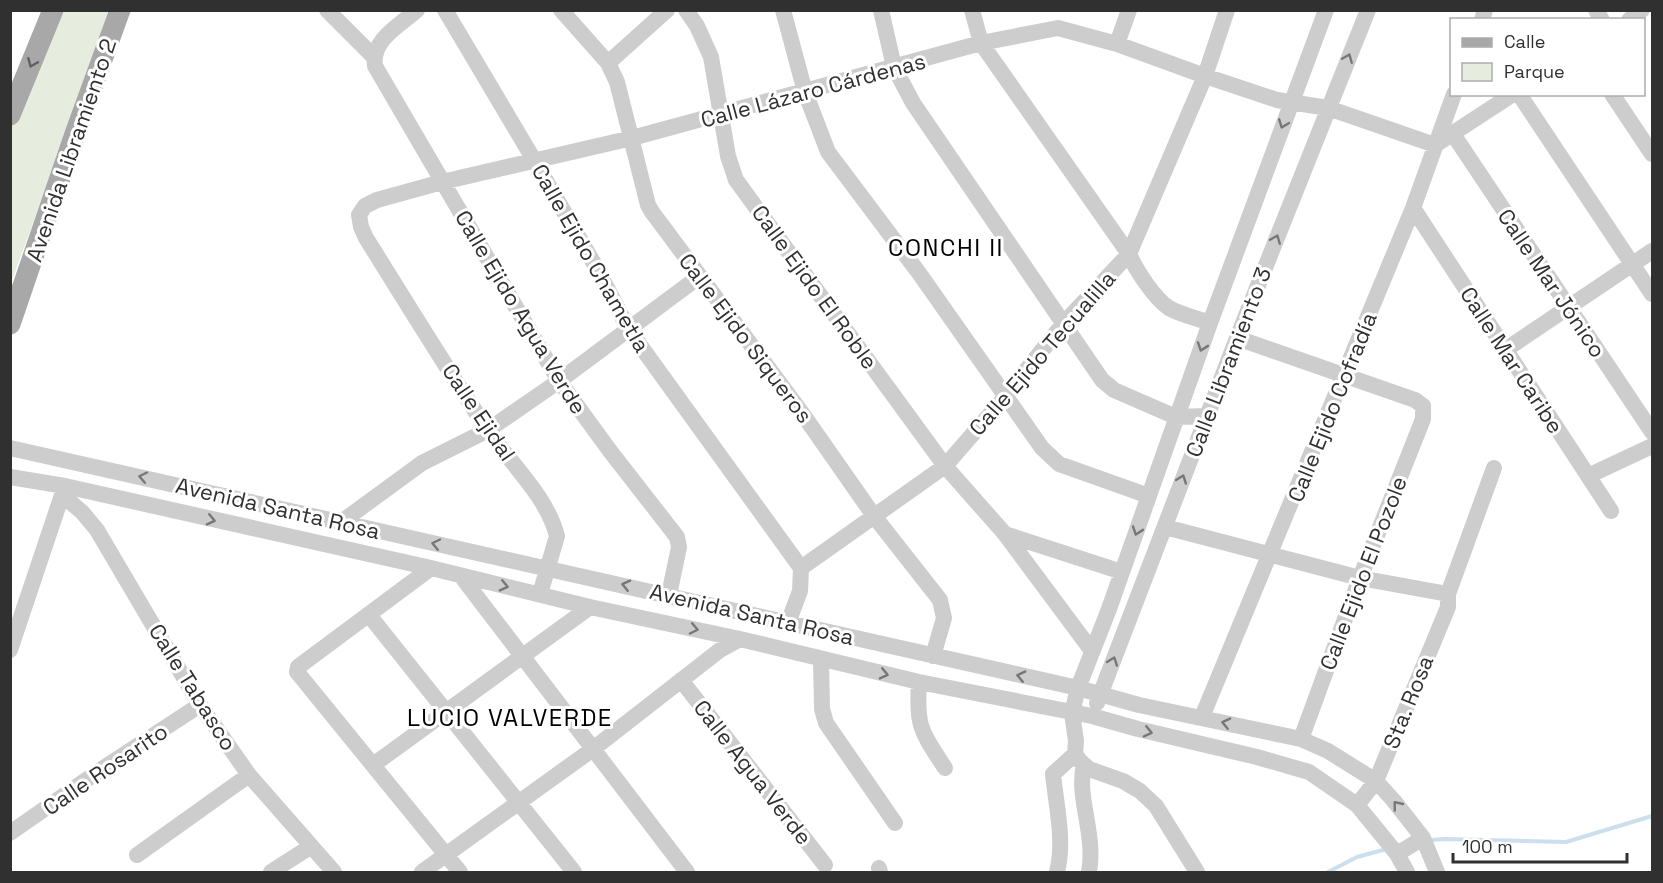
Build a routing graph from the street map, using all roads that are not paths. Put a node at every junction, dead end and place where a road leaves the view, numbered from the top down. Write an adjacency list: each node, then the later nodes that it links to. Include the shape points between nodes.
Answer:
1 (120, 10): 46 (main road, Avenida Libramiento 2)
2 (327, 10): 18 (street)
3 (417, 10): 18 (street, via 379,44)
4 (445, 10): 35 (street, Calle Ejido Chametla)
5 (561, 10): 19 (street, Calle Ejido Siqueros)
6 (667, 10): 19 (street)
7 (686, 10): 30 (street, Calle Ejido El Roble, via 711,57)
8 (783, 10): 22 (street)
9 (881, 10): 20 (street)
10 (972, 10): 16 (street)
11 (1129, 10): 17 (street)
12 (1227, 10): 21 (street, Calle Ejido Tecualilla)
13 (1326, 10): 27 (street, Calle Libramiento 3)
14 (1368, 10): 28 (street, Calle Libramiento 3, one-way to 14)
15 (50, 11): 29 (main road, one-way to 29)
16 (981, 43): 17 (street, Calle Lázaro Cárdenas, via 1058,27); 20 (street, Calle Lázaro Cárdenas); 40 (street)
17 (1117, 44): 21 (street, Calle Lázaro Cárdenas)
18 (374, 57): 36 (street, Calle Ejido Agua Verde, via 375,66)
19 (608, 63): 32 (street, Calle Ejido Siqueros)
20 (894, 67): 22 (street, Calle Lázaro Cárdenas); 47 (street, via 913,103)
21 (1205, 76): 27 (street, Calle Lázaro Cárdenas, via 1276,100); 40 (street, Calle Ejido Tecualilla)
22 (805, 92): 30 (street, Calle Lázaro Cárdenas); 53 (street, via 828,152)
23 (1453, 96): 33 (street, Calle Ejido Cofradía)
24 (1510, 96): 31 (street)
25 (1520, 96): 41 (street)
26 (1613, 96): 34 (street)
27 (1292, 101): 28 (street, Calle Lázaro Cárdenas); 45 (street, Calle Libramiento 3, one-way to 45)
28 (1328, 108): 33 (street, Calle Lázaro Cárdenas); 49 (street, Calle Libramiento 3, one-way to 28)
29 (10, 115)
30 (720, 116): 32 (street, Calle Lázaro Cárdenas); 60 (street, Calle Ejido El Roble, via 736,180)
31 (1453, 134): 33 (street); 44 (street, Calle Mar Jónico)
32 (632, 138): 35 (street, Calle Lázaro Cárdenas); 42 (street, Calle Ejido Siqueros, via 648,205)
33 (1436, 145): 37 (street, Calle Ejido Cofradía)
34 (1653, 154)
35 (534, 160): 36 (street, Calle Lázaro Cárdenas); 48 (street, Calle Ejido Chametla)
36 (442, 182): 38 (street, Calle Lázaro Cárdenas, via 365,206 359,215); 52 (street, Calle Ejido Agua Verde)
37 (1413, 208): 50 (street, Calle Mar Caribe); 51 (street, Calle Ejido Cofradía)
38 (366, 238): 56 (street, Calle Ejidal)
39 (1653, 251): 41 (street)
40 (1129, 254): 45 (street, via 1136,270 1168,307); 47 (street, Calle Ejido Tecualilla)
41 (1632, 264): 43 (street); 44 (street)
42 (700, 276): 48 (street); 67 (street, Calle Ejido Siqueros)
43 (1653, 294)
44 (1568, 307): 50 (street); 57 (street, Calle Mar Jónico)
45 (1210, 323): 55 (street, Calle Libramiento 3, one-way to 55)
46 (10, 324)
47 (1063, 324): 53 (street, Calle Ejido Tecualilla); 55 (street, via 1102,380 1114,390)
48 (629, 330): 52 (street); 74 (street, Calle Ejido Chametla)
49 (1237, 338): 51 (street); 54 (street, Calle Libramiento 3)
50 (1505, 350): 62 (street, Calle Mar Caribe)
51 (1345, 376): 71 (street, Calle Ejido Cofradía); 77 (street, Calle Ejido El Pozole, via 1423,406 1423,419)
52 (560, 381): 56 (street); 80 (street, Calle Ejido Agua Verde, via 679,541)
53 (1005, 397): 60 (street, Calle Ejido Tecualilla); 65 (street, via 1042,448 1059,464)
54 (1207, 416): 55 (street); 69 (street, Calle Libramiento 3, one-way to 54)
55 (1176, 417): 65 (street, Calle Libramiento 3)
56 (488, 430): 68 (street, via 422,464); 73 (street, Calle Ejidal, via 555,526 557,536)
57 (1653, 432)
58 (1653, 446): 62 (street)
59 (10, 448): 68 (street, Avenida Santa Rosa, one-way to 59)
60 (945, 466): 67 (street, Calle Ejido Tecualilla); 70 (street, Calle Ejido El Roble)
61 (1494, 468): 79 (street, Sta. Rosa)
62 (1588, 476): 66 (street, Calle Mar Caribe)
63 (10, 477): 64 (street, Avenida Santa Rosa)
64 (64, 491): 72 (street, Avenida Santa Rosa, one-way to 72); 85 (street); 94 (street, Calle Tabasco, via 97,530)
65 (1149, 496): 75 (street, Calle Libramiento 3, one-way to 75)
66 (1611, 511)
67 (874, 516): 74 (street, Calle Ejido Tecualilla); 88 (street, Calle Ejido Siqueros, via 940,600 944,618)
68 (340, 523): 73 (street, Avenida Santa Rosa, one-way to 68)
69 (1165, 527): 71 (street); 93 (street, Calle Libramiento 3, one-way to 69)
70 (1005, 534): 75 (street); 86 (street, Calle Ejido El Roble)
71 (1270, 555): 77 (street); 98 (street, Calle Ejido Cofradía)
72 (431, 568): 76 (street, Avenida Santa Rosa); 82 (street)
73 (548, 568): 78 (street, Calle Ejidal); 80 (street, Avenida Santa Rosa, one-way to 73)
74 (801, 568): 83 (street, via 800,591)
75 (1122, 572): 86 (street, Calle Libramiento 3)
76 (461, 576): 78 (street, Avenida Santa Rosa, one-way to 78); 87 (street)
77 (1360, 578): 79 (street); 99 (street, Calle Ejido El Pozole)
78 (540, 594): 81 (street, Avenida Santa Rosa)
79 (1448, 594): 105 (street, Sta. Rosa, via 1448,607)
80 (669, 595): 83 (street, Avenida Santa Rosa)
81 (590, 607): 84 (street, Avenida Santa Rosa, one-way to 84); 87 (street)
82 (369, 615): 95 (street); 102 (street, via 298,667 297,672)
83 (788, 622): 88 (street, Avenida Santa Rosa)
84 (740, 639): 89 (street, Avenida Santa Rosa); 90 (street)
85 (10, 650)
86 (1092, 651): 92 (street, Calle Libramiento 3)
87 (522, 656): 95 (street); 100 (street)
88 (933, 656): 92 (street, Avenida Santa Rosa, one-way to 88)
89 (821, 660): 91 (street, Avenida Santa Rosa, one-way to 91); 108 (street, via 826,723)
90 (681, 680): 100 (street); 115 (street, Calle Agua Verde)
91 (919, 682): 96 (street, Avenida Santa Rosa); 103 (street, via 919,724)
92 (1078, 688): 93 (street, Avenida Santa Rosa); 96 (street, Calle Libramiento 3)
93 (1101, 695): 97 (street, Calle Libramiento 3); 98 (street, Avenida Santa Rosa)
94 (200, 705): 104 (street, Calle Tabasco); 109 (street, Calle Rosarito)
95 (447, 712): 102 (street); 106 (street)
96 (1072, 713): 97 (street, Avenida Santa Rosa); 101 (street)
97 (1092, 716): 101 (street, Calle Libramiento 3); 107 (street, Avenida Santa Rosa, one-way to 107, via 1309,772)
98 (1203, 717): 99 (street, Avenida Santa Rosa, one-way to 98)
99 (1301, 739): 105 (street, Avenida Santa Rosa)
100 (593, 749): 106 (street); 121 (street)
101 (1079, 753): 122 (street, Calle Libramiento 3, via 1053,774 1060,838); 123 (street, via 1092,857); 124 (street, via 1089,769 1123,781 1156,806)
102 (373, 765): 114 (street)
103 (945, 768)
104 (249, 775): 111 (street, Calle Tabasco); 113 (street)
105 (1376, 781): 107 (street, Sta. Rosa); 110 (street, Avenida Santa Rosa, one-way to 105)
106 (519, 803): 114 (street); 120 (street)
107 (1357, 805): 112 (street, Avenida Santa Rosa)
108 (895, 823)
109 (10, 833)
110 (1423, 838): 112 (street); 126 (street, Avenida Santa Rosa)
111 (310, 847): 116 (street); 117 (street, Calle Tabasco)
112 (1397, 854): 125 (street, Avenida Santa Rosa)
113 (137, 855)
114 (446, 855): 118 (street); 119 (street)
115 (825, 865)
116 (271, 873)
117 (334, 873)
118 (423, 873)
119 (460, 873)
120 (574, 873)
121 (687, 873)
122 (1057, 873)
123 (1089, 873)
124 (1197, 873)
125 (1407, 873)
126 (1437, 873)

